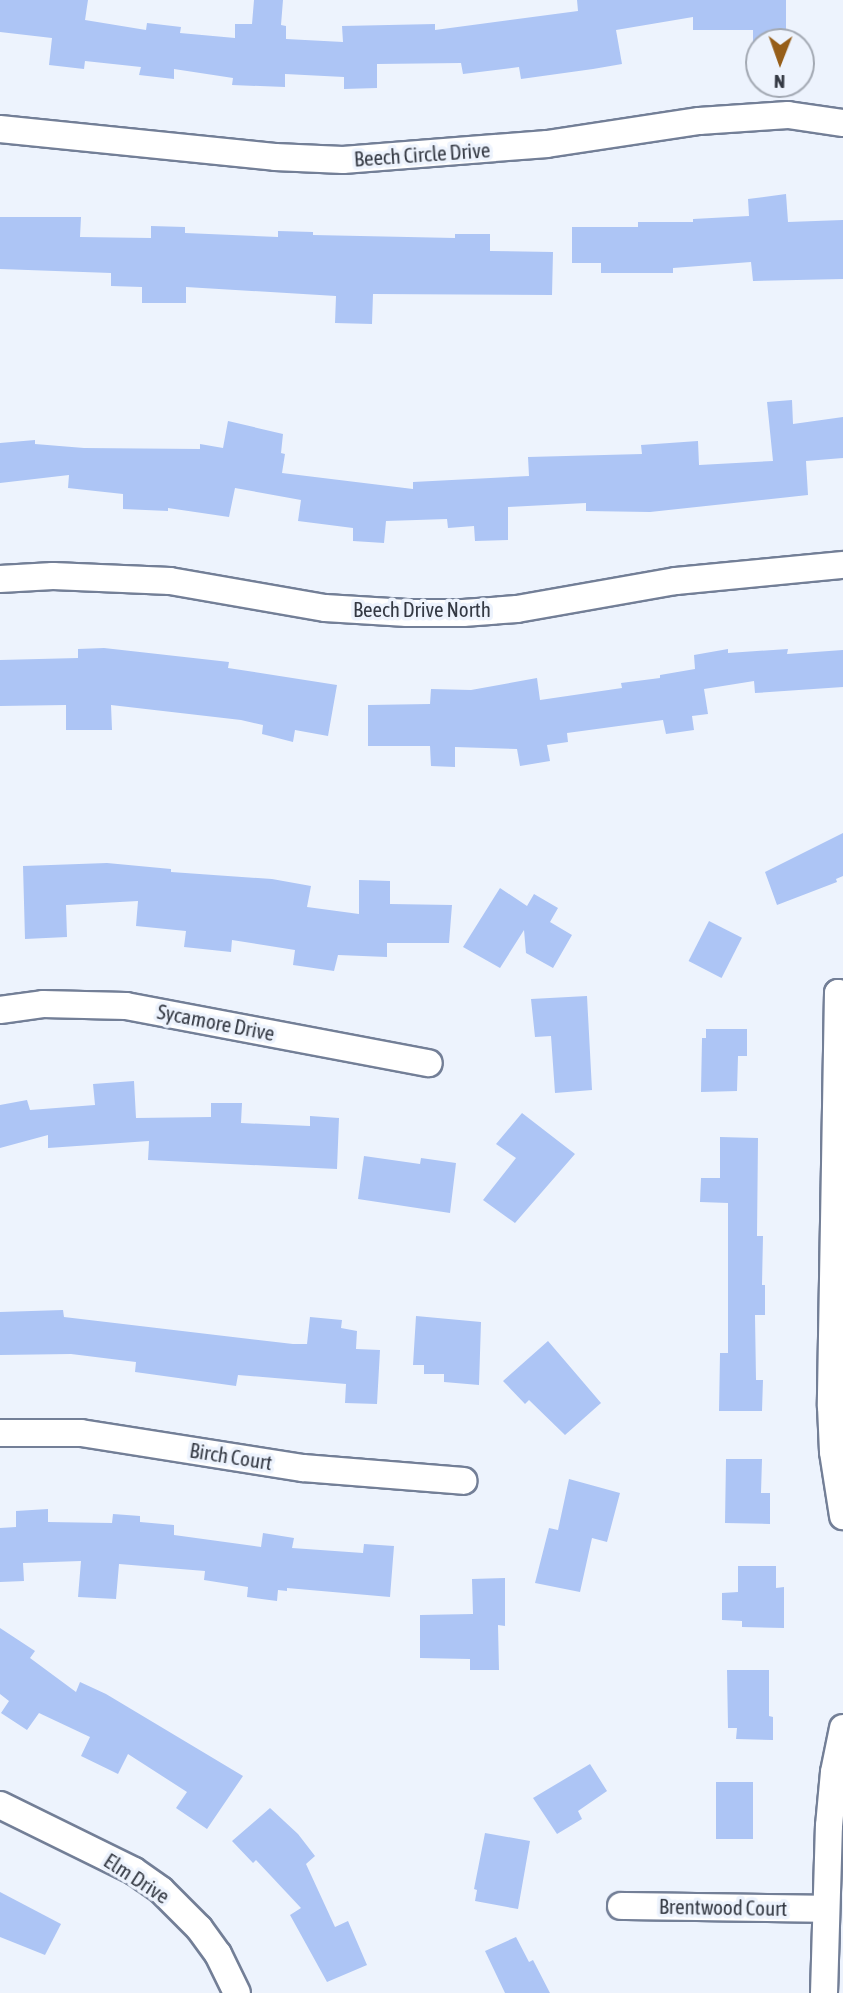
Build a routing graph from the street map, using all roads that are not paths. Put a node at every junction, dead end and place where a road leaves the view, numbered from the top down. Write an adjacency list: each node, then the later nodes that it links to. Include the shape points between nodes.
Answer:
1 (843, 123): 2 (street, Beech Circle Drive, via 788,115 699,121 547,144 343,160)
2 (0, 129)
3 (843, 565): 4 (street, Beech Drive North, via 676,580 517,609 418,613 325,608 170,581 53,576)
4 (0, 579)
5 (840, 993): 10 (street, via 831,1406)
6 (0, 1010): 7 (street, Sycamore Drive, via 43,1004 127,1006)
7 (429, 1063)
8 (0, 1433): 9 (street, Birch Court, via 81,1433 303,1468)
9 (463, 1481)
10 (843, 1516)
11 (843, 1728): 14 (street, via 832,1786)
12 (0, 1805): 15 (street, Elm Drive, via 134,1871 162,1890 218,1954)
13 (621, 1906): 14 (street, Brentwood Court)
14 (825, 1909): 16 (street)
15 (237, 1993)
16 (824, 1993)

